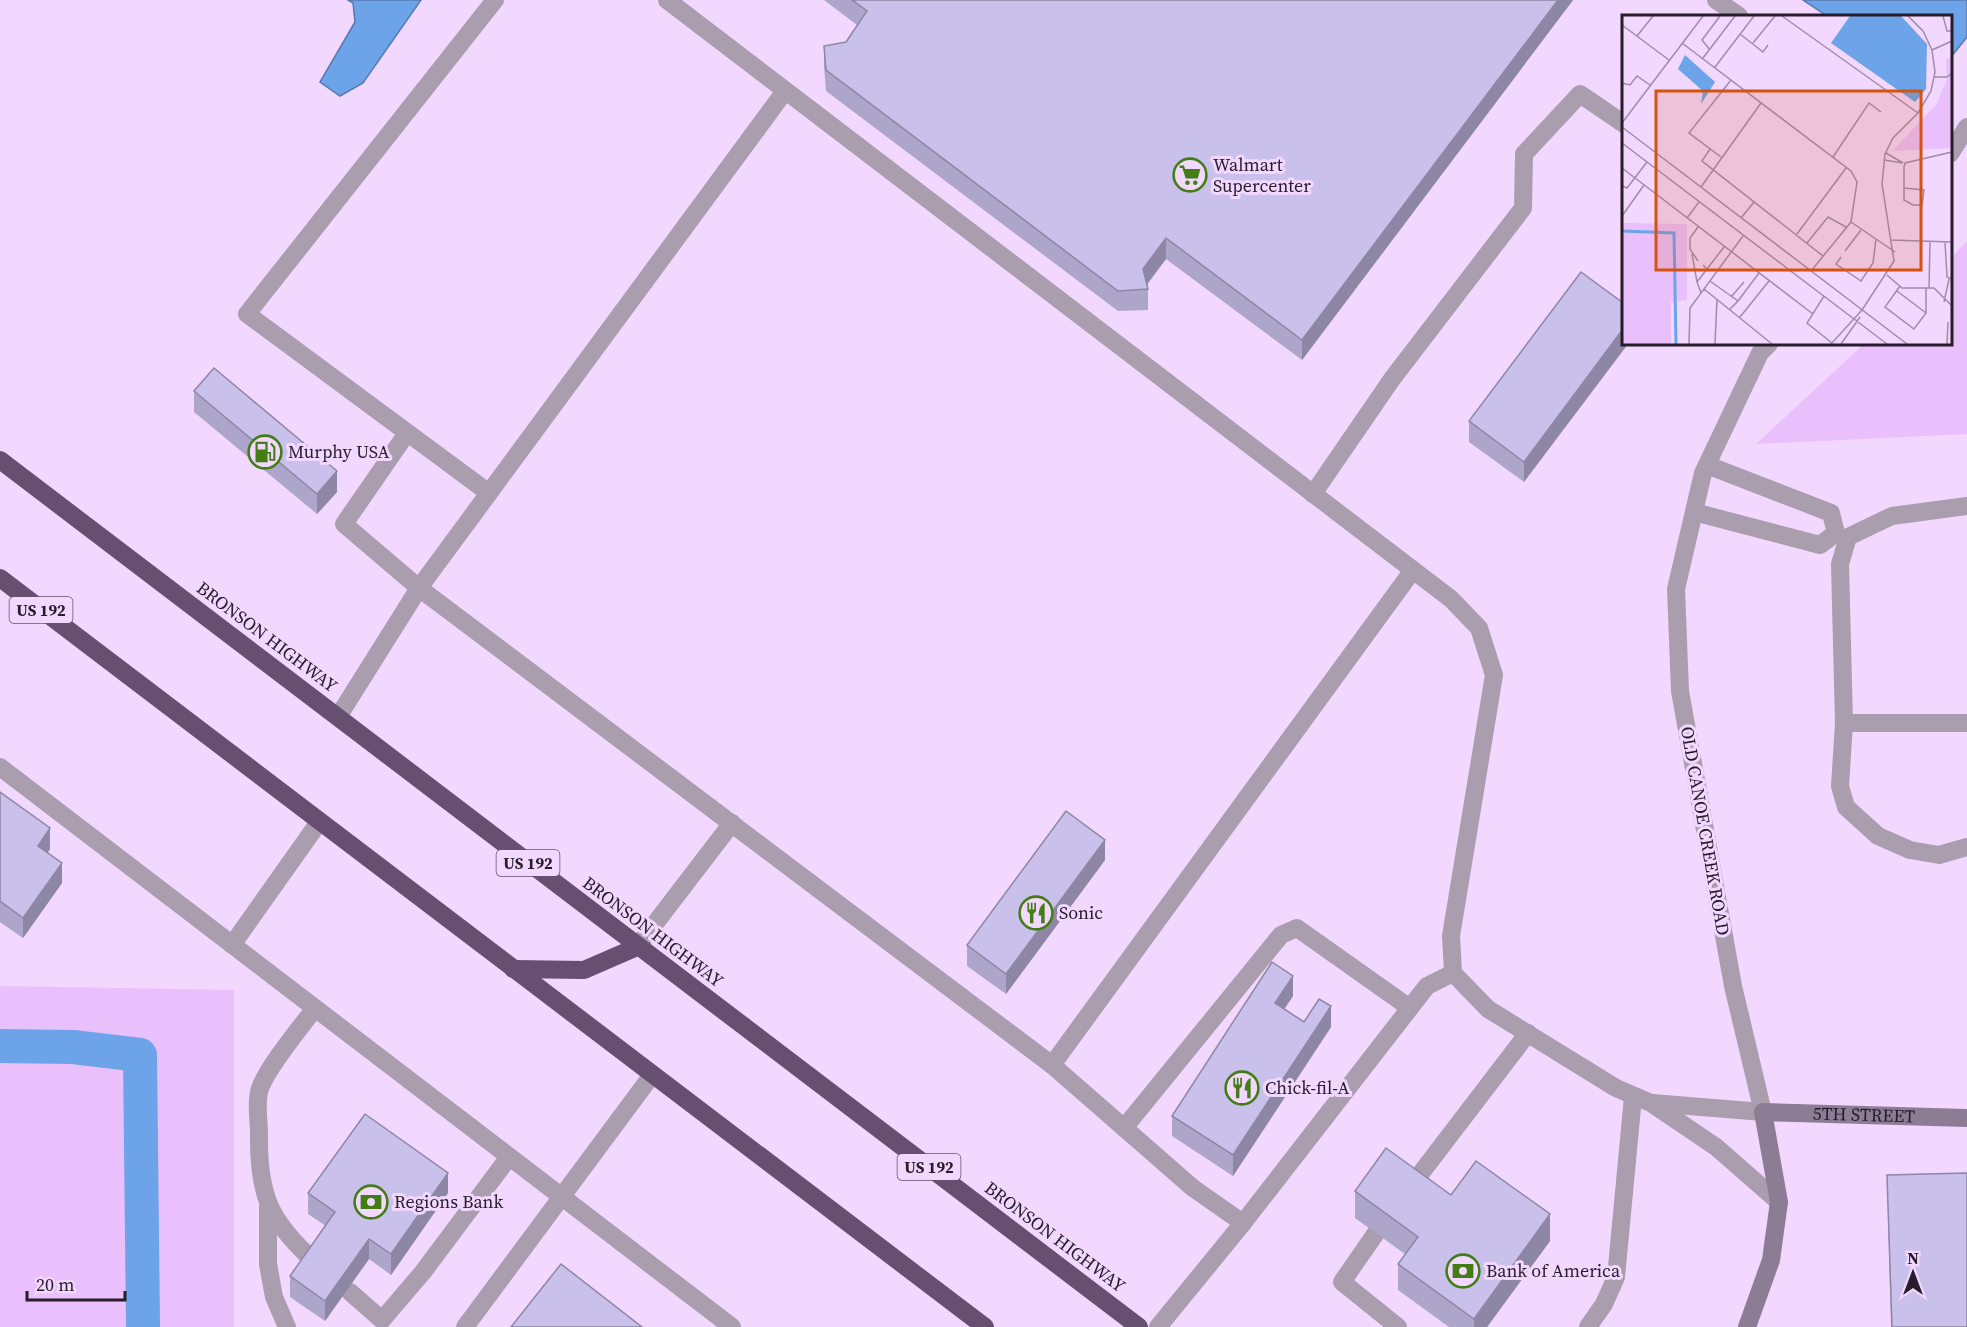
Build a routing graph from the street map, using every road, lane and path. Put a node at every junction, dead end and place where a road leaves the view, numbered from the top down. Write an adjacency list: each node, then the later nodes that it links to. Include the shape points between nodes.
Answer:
1 (495, 0): 10 (street, via 247,314)
2 (667, 0): 5 (street)
3 (1716, 0): 4 (street)
4 (1738, 15)
5 (785, 91): 13 (street); 14 (street)
6 (1622, 123): 14 (street, via 1580,94 1524,154 1523,208 1392,379)
7 (1967, 127): 8 (street)
8 (1952, 151)
9 (1768, 345): 12 (street, OLD CANOE CREEK ROAD, via 1760,353)
10 (407, 433): 13 (street); 20 (street, via 344,524)
11 (0, 460): 21 (highway, BRONSON HIGHWAY / US 192)
12 (1707, 465): 16 (street, OLD CANOE CREEK ROAD); 17 (street, via 1831,513)
13 (489, 493): 20 (street)
14 (1313, 494): 18 (street)
15 (1967, 506): 17 (street, via 1892,516)
16 (1694, 512): 17 (street, via 1820,545); 39 (street, OLD CANOE CREEK ROAD, via 1676,589 1680,691 1733,986)
17 (1842, 535): 22 (street)
18 (1413, 570): 31 (street, via 1451,599 1479,628 1494,675 1451,936); 35 (street)
19 (0, 578): 25 (highway, US 192)
20 (419, 588): 21 (street); 26 (street)
21 (338, 717): 29 (highway, BRONSON HIGHWAY / US 192)
22 (1844, 723): 23 (street); 27 (street, via 1840,786 1846,807 1857,820 1878,836 1910,850 1939,855)
23 (1967, 723)
24 (0, 767): 28 (street)
25 (319, 822): 28 (street); 30 (highway, US 192)
26 (732, 823): 29 (street); 35 (street)
27 (1967, 848)
28 (232, 945): 32 (street)
29 (638, 947): 30 (highway, via 584,970); 56 (highway, BRONSON HIGHWAY / US 192)
30 (513, 969): 36 (highway, US 192)
31 (1453, 974): 33 (street, via 1427,986); 34 (street, via 1488,1009)
32 (315, 1008): 42 (street); 46 (street, via 259,1091 258,1172)
33 (1410, 1008): 41 (street, via 1297,928 1281,935); 47 (street)
34 (1528, 1033): 37 (street); 43 (street)
35 (1052, 1065): 41 (street)
36 (652, 1076): 44 (street); 55 (highway, US 192)
37 (1633, 1097): 38 (street); 59 (street, via 1617,1277)
38 (1651, 1103): 39 (street); 45 (street, via 1716,1147)
39 (1763, 1112): 40 (street, 5TH STREET); 45 (street, OLD CANOE CREEK ROAD)
40 (1967, 1118)
41 (1124, 1128): 47 (street, via 1193,1188)
42 (509, 1157): 44 (street); 51 (street, via 423,1272)
43 (1407, 1191)
44 (562, 1198): 52 (street); 54 (street)
45 (1779, 1202): 60 (street, OLD CANOE CREEK ROAD, via 1771,1260)
46 (268, 1207): 49 (street, via 295,1244); 53 (street, via 268,1264 274,1297)
47 (1243, 1222): 57 (street)
48 (1376, 1233): 58 (street, via 1342,1282)
49 (315, 1262)
50 (350, 1292): 51 (street)
51 (379, 1323)
52 (729, 1326)
53 (287, 1327)
54 (465, 1327)
55 (985, 1327)
56 (1139, 1327)
57 (1158, 1327)
58 (1398, 1327)
59 (1588, 1327)
60 (1747, 1327)

